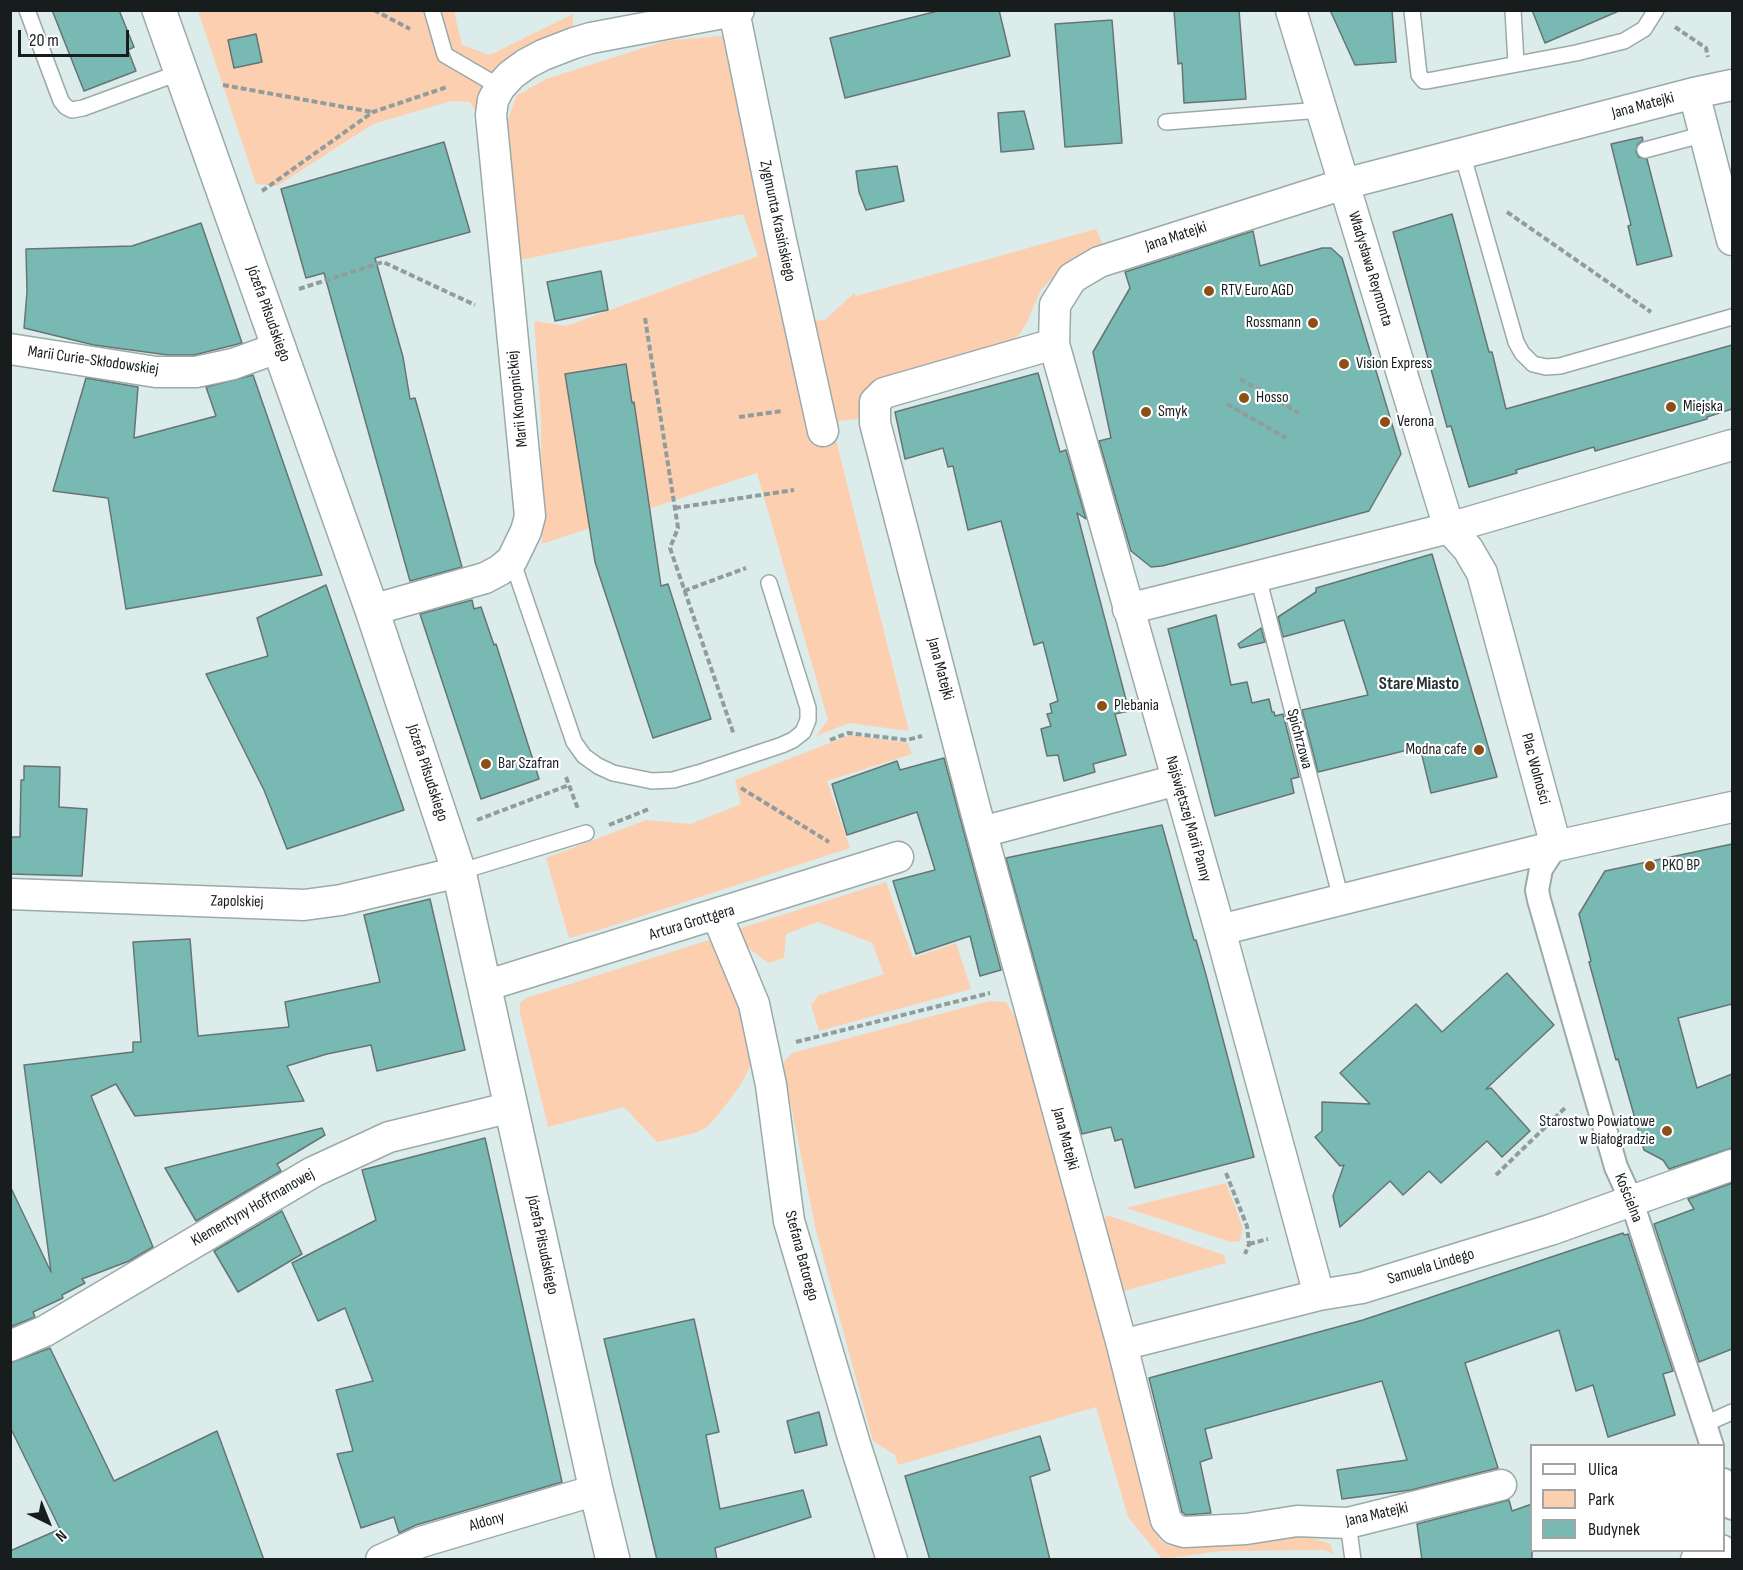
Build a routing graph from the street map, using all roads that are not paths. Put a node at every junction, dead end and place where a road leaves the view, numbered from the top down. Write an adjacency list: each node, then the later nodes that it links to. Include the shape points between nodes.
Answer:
1 (27, 10): 10 (lane, via 61,101 72,110)
2 (159, 10): 10 (street, Józefa Piłsudskiego)
3 (432, 10): 11 (lane, via 445,55)
4 (1291, 10): 14 (street, Władysława Reymonta)
5 (1412, 10): 9 (lane, via 1419,75 1424,81)
6 (1513, 10): 9 (lane)
7 (737, 11): 11 (street, via 566,45 511,75); 25 (street, Zygmunta Krasińskiego, via 779,231)
8 (1655, 11): 9 (lane, via 1644,29 1624,41)
9 (1516, 63)
10 (181, 72): 23 (street, Józefa Piłsudskiego)
11 (491, 81): 28 (street, Marii Konopnickiej, via 491,116 530,516)
12 (1732, 85): 13 (street, Jana Matejki)
13 (1694, 93): 16 (street); 18 (street, Jana Matejki)
14 (1321, 110): 15 (lane); 19 (street, Władysława Reymonta)
15 (1166, 122)
16 (1705, 134): 17 (lane); 20 (street)
17 (1645, 150)
18 (1462, 153): 19 (street, Jana Matejki); 21 (lane, via 1516,342 1533,364 1560,366)
19 (1344, 184): 22 (street, Jana Matejki, via 1099,262 1072,278 1055,305); 27 (street, Władysława Reymonta)
20 (1732, 240)
21 (1732, 317)
22 (1054, 344): 31 (street, Najświętszej Marii Panny); 35 (street, Jana Matejki, via 884,393 875,402 875,423)
23 (279, 347): 24 (street, Marii Curie-Skłodowskiej, via 233,364 196,372 156,372); 32 (street, Józefa Piłsudskiego)
24 (10, 349)
25 (823, 430)
26 (1732, 446): 27 (street)
27 (1449, 528): 29 (street); 37 (street, Plac Wolności, via 1482,573)
28 (512, 560): 30 (lane, via 574,742 598,766 652,781 673,780 742,759 793,740 803,732 808,708); 32 (street, via 470,584)
29 (1258, 578): 31 (street); 41 (lane, Spichrzowa)
30 (769, 583)
31 (1128, 609): 33 (street, Najświętszej Marii Panny)
32 (372, 610): 39 (street, Józefa Piłsudskiego)
33 (1178, 780): 35 (street); 43 (street, Najświętszej Marii Panny)
34 (1732, 807): 37 (street)
35 (982, 832): 50 (street, Jana Matejki)
36 (586, 833): 39 (lane)
37 (1556, 846): 41 (street); 47 (street, Kościelna, via 1541,869 1539,900 1616,1167)
38 (898, 857): 42 (street, Artura Grottgera)
39 (459, 872): 40 (street, Zapolskiej, via 304,905); 44 (street, Józefa Piłsudskiego)
40 (10, 894)
41 (1341, 899): 43 (street)
42 (717, 915): 44 (street, Artura Grottgera); 62 (street, Stefana Batorego, via 754,1004 771,1085 789,1221)
43 (1220, 930): 48 (street, Najświętszej Marii Panny)
44 (485, 986): 45 (street, Józefa Piłsudskiego)
45 (512, 1107): 49 (street, Klementyny Hoffmanowej, via 389,1137 313,1172 45,1331); 56 (street, Józefa Piłsudskiego)
46 (1732, 1165): 47 (street, Samuela Lindego)
47 (1632, 1202): 48 (street, Samuela Lindego, via 1373,1285); 52 (street, Kościelna)
48 (1319, 1295): 50 (street, Samuela Lindego)
49 (10, 1346)
50 (1122, 1346): 58 (street, Jana Matejki, via 1166,1520 1174,1529 1199,1532 1297,1521)
51 (1732, 1412): 52 (lane)
52 (1705, 1424): 53 (street, Kościelna)
53 (1711, 1444)
54 (1725, 1484): 57 (street)
55 (1501, 1485): 58 (street, Jana Matejki)
56 (596, 1490): 60 (street, Aldony, via 421,1542); 61 (street, Józefa Piłsudskiego)
57 (1732, 1508)
58 (1348, 1523): 63 (lane)
59 (1717, 1552): 64 (street)
60 (381, 1560)
61 (613, 1560)
62 (892, 1560)
63 (1353, 1560)
64 (1696, 1560)

